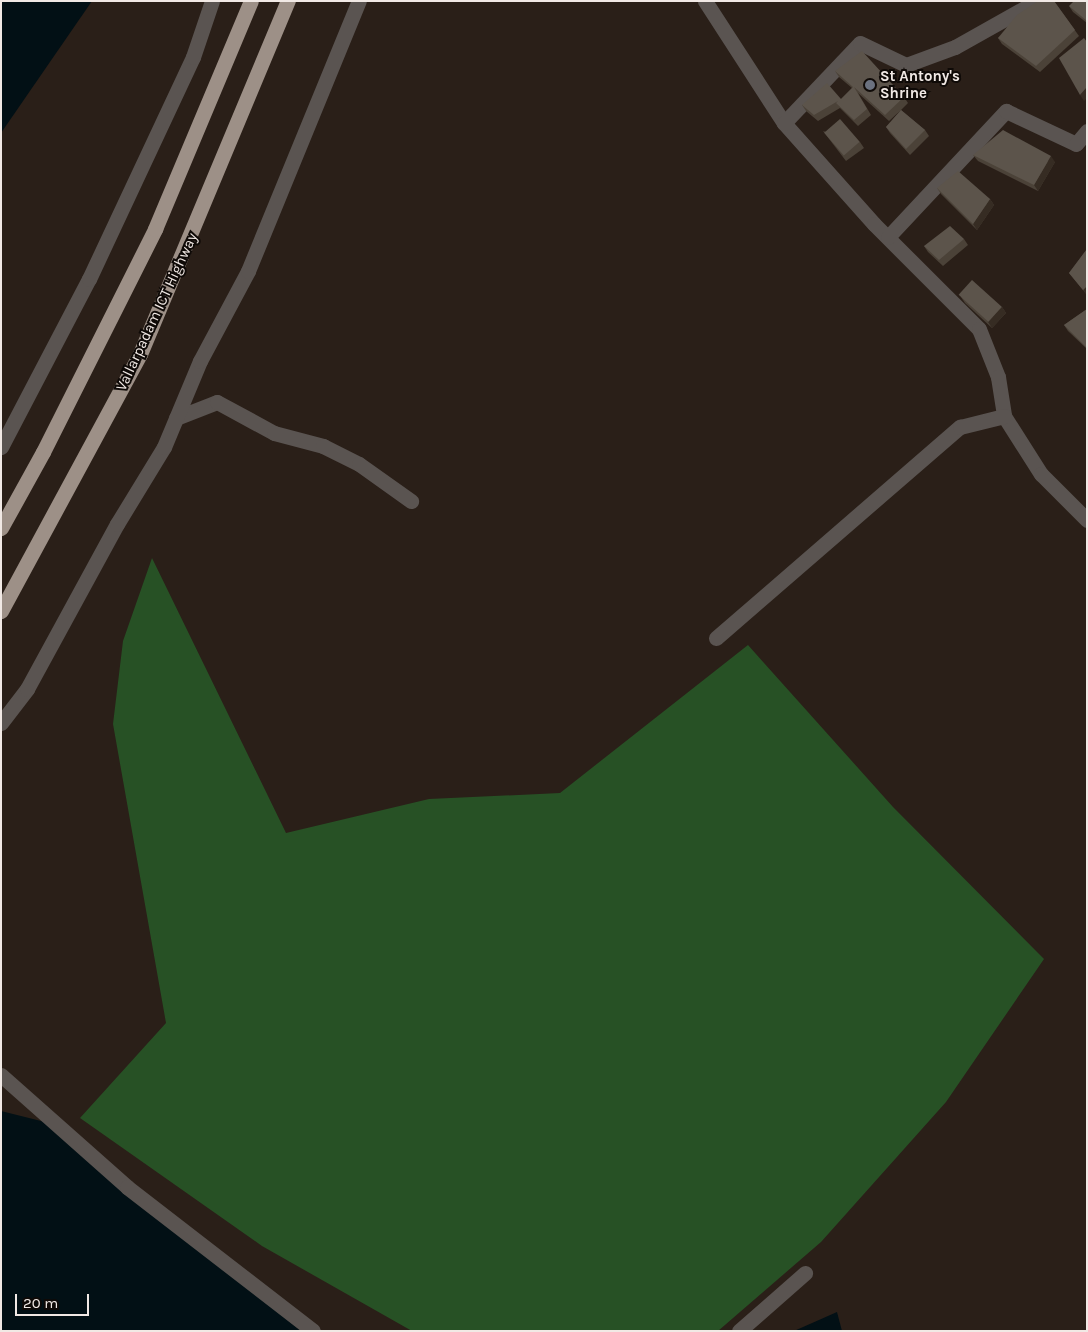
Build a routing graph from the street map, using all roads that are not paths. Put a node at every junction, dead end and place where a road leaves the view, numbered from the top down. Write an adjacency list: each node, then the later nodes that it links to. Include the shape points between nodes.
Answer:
1 (212, 1): 12 (street, via 193,57 89,279)
2 (251, 1): 15 (highway, via 155,228 44,452)
3 (288, 1): 16 (highway, Vallarpadam ICT Highway, via 140,354)
4 (359, 1): 11 (street, via 248,272 200,361)
5 (705, 1): 7 (street)
6 (1036, 1): 7 (street, via 955,47 906,65 860,43)
7 (784, 123): 9 (street)
8 (1087, 131): 9 (street, via 1076,144 1006,111)
9 (888, 237): 10 (street, via 979,329 998,377)
10 (1004, 416): 14 (street, via 1042,474); 17 (street, via 960,427)
11 (176, 418): 13 (street, via 217,402 274,433 323,446 359,464); 18 (street, via 164,447 117,524 26,689)
12 (1, 447)
13 (411, 501)
14 (1087, 520)
15 (1, 528)
16 (1, 611)
17 (716, 638)
18 (1, 723)
19 (1, 1075): 21 (street, via 127,1187)
20 (805, 1273): 22 (street)
21 (313, 1331)
22 (739, 1331)

